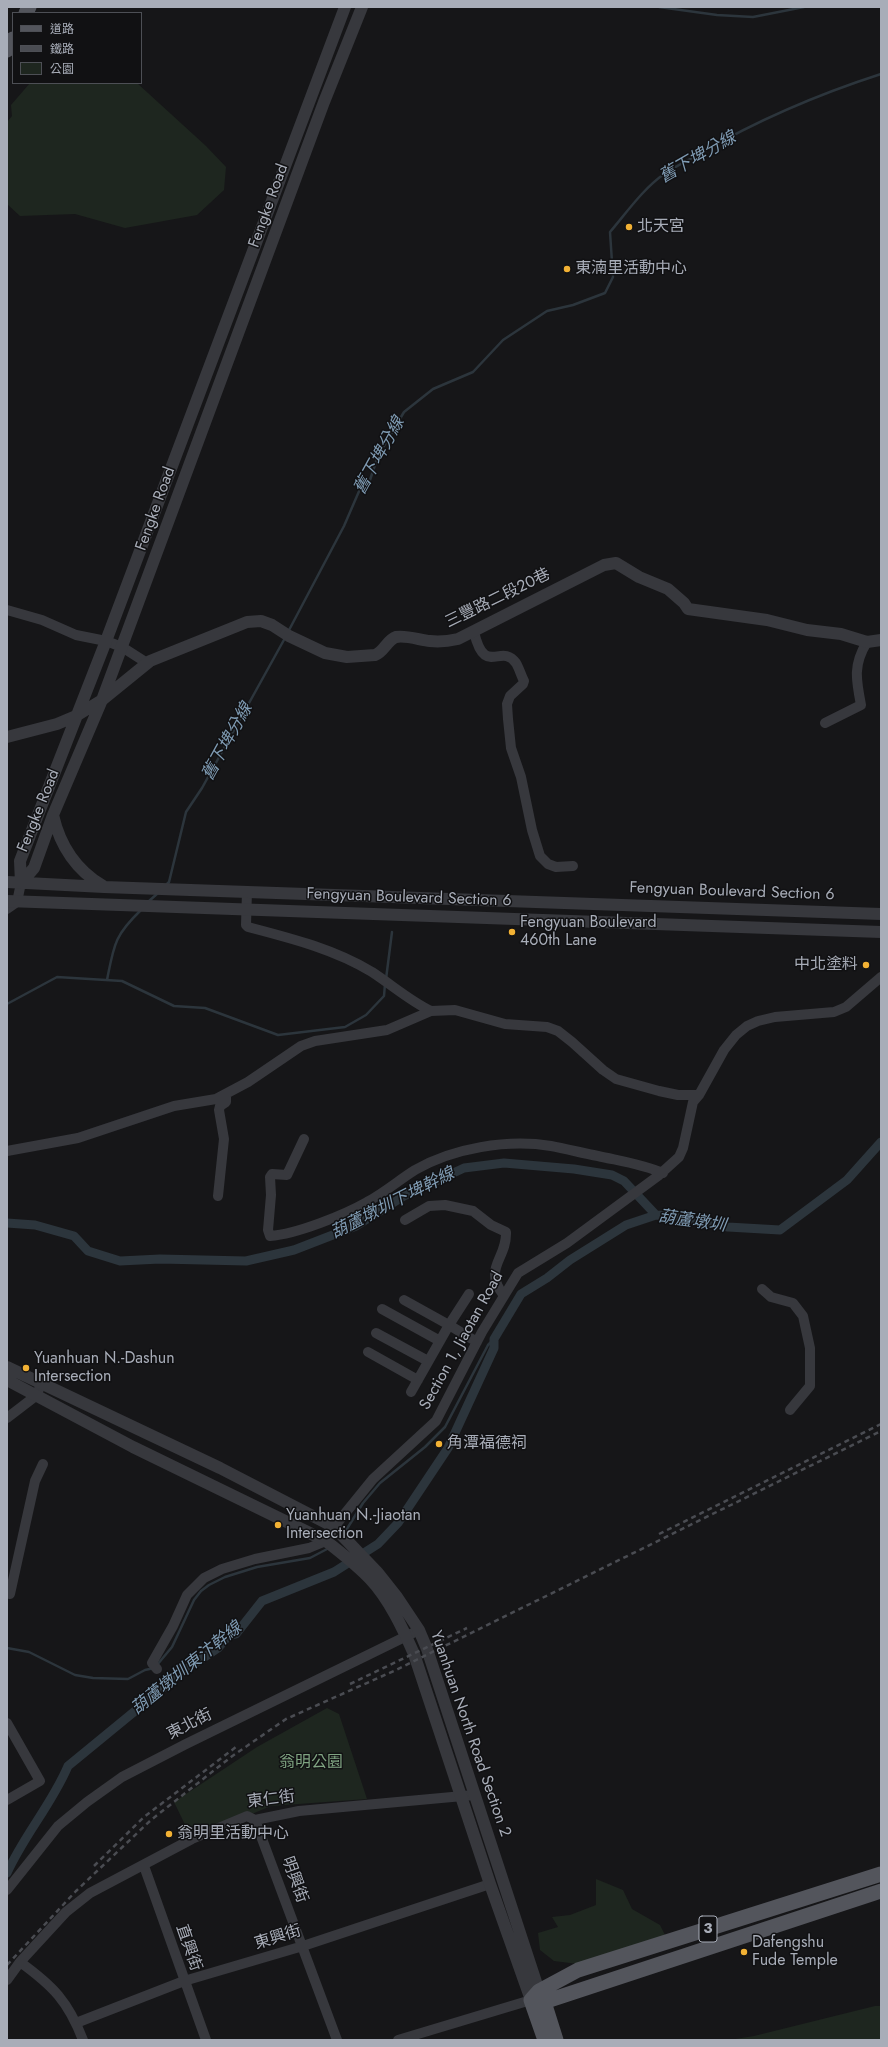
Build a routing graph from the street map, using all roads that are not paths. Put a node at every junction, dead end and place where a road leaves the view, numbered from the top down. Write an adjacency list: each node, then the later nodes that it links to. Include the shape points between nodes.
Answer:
1 (345, 7): 8 (street, Fengke Road)
2 (362, 7): 10 (street, Fengke Road, via 324,102)
3 (12, 41): 4 (main road)
4 (7, 50)
5 (7, 610): 8 (street, via 42,620 76,635)
6 (474, 632): 9 (street, 三豐路二段20巷, via 604,565 614,563 668,589 684,602 688,609 767,620 807,630 841,634); 11 (street, 三豐路二段20巷, via 448,641 432,642 398,637 375,655 336,656 311,648 272,625 261,621 247,622); 17 (street, via 482,654 487,657 504,656 511,659 516,663 524,681 510,696 507,704 511,748 521,777 532,830 540,856 552,866)
7 (881, 640): 9 (street, 三豐路二段20巷)
8 (106, 641): 10 (street); 13 (street, Fengke Road)
9 (867, 642): 14 (street, via 856,667 861,705)
10 (122, 647): 11 (street); 12 (street, Fengke Road)
11 (147, 663): 12 (street, 三豐路二段20巷)
12 (102, 700): 13 (street, 三豐路二段20巷); 16 (street, Fengke Road)
13 (76, 716): 15 (street, 三豐路二段20巷, via 57,724); 19 (street, Fengke Road, via 20,860)
14 (825, 723)
15 (7, 737)
16 (53, 815): 19 (street, Fengke Road, via 34,868); 20 (street, via 59,836 69,856 81,870)
17 (573, 866)
18 (7, 882): 19 (street, Fengyuan Boulevard Section 6)
19 (21, 883): 20 (street, Fengyuan Boulevard Section 6); 22 (street)
20 (104, 887): 21 (street, Fengyuan Boulevard Section 6)
21 (246, 891): 23 (street); 24 (street, Fengyuan Boulevard Section 6)
22 (10, 904): 23 (street, Fengyuan Boulevard Section 6)
23 (246, 908): 25 (street, Fengyuan Boulevard Section 6); 27 (street, via 248,927 300,940 351,961)
24 (881, 914)
25 (881, 932)
26 (881, 977): 29 (street, Section 1, Jiaotan Road, via 846,1007 834,1012 775,1017 747,1026 724,1050)
27 (431, 1011): 28 (street, via 387,1030 315,1041 301,1046); 29 (street, via 455,1010 505,1024 547,1026 558,1031 616,1079 678,1095)
28 (226, 1095): 31 (street, via 201,1103 174,1106 78,1138); 33 (street, via 226,1102 219,1110 224,1139)
29 (700, 1095): 32 (street, Section 1, Jiaotan Road, via 692,1102 679,1157)
30 (304, 1139): 32 (street, via 287,1175 272,1174 270,1177 270,1236 293,1232 356,1208 416,1170 456,1152 476,1147 550,1146 647,1166)
31 (7, 1151)
32 (660, 1174): 37 (street, Section 1, Jiaotan Road, via 567,1243 518,1273)
33 (218, 1196)
34 (405, 1220): 37 (street, via 429,1206 445,1205 473,1211 491,1225 506,1232 494,1279 495,1285)
35 (762, 1290): 52 (street, via 771,1296 793,1303 803,1316 810,1348 810,1386)
36 (469, 1294): 40 (street)
37 (504, 1296): 43 (street, Section 1, Jiaotan Road)
38 (404, 1300): 40 (street)
39 (382, 1309): 42 (street)
40 (448, 1325): 42 (street); 43 (street)
41 (376, 1333): 45 (street)
42 (440, 1341): 45 (street)
43 (477, 1342): 55 (street, Section 1, Jiaotan Road, via 436,1421 373,1479)
44 (368, 1352): 48 (street)
45 (428, 1361): 48 (street)
46 (7, 1368): 49 (street, Yuanhuan North Road Section 2)
47 (7, 1380): 51 (street, Yuanhuan North Road Section 2)
48 (418, 1380): 50 (street)
49 (41, 1383): 51 (street); 55 (street, Yuanhuan North Road Section 2, via 220,1468)
50 (411, 1392)
51 (37, 1395): 53 (street); 56 (street, Yuanhuan North Road Section 2, via 134,1447)
52 (790, 1410)
53 (7, 1418)
54 (43, 1464): 58 (street, via 35,1481)
55 (334, 1527): 56 (street, Section 1, Jiaotan Road); 57 (street, Yuanhuan North Road Section 2)
56 (326, 1541): 57 (street, Yuanhuan North Road Section 2); 61 (street, via 309,1548 222,1569 204,1578 187,1595)
57 (375, 1577): 59 (street, Yuanhuan North Road Section 2, via 398,1597); 60 (street, Yuanhuan North Road Section 2)
58 (10, 1594)
59 (418, 1630): 60 (street, 東北街); 63 (street, Yuanhuan North Road Section 2, via 427,1650)
60 (406, 1636): 64 (street, Yuanhuan North Road Section 2); 70 (street, 東北街, via 122,1777 58,1826)
61 (154, 1666)
62 (7, 1723): 65 (street, via 40,1781)
63 (474, 1795): 64 (street, 東仁街); 76 (street, Yuanhuan North Road Section 2)
64 (461, 1796): 66 (street, 東仁街, via 299,1811); 69 (street, Yuanhuan North Road Section 2)
65 (7, 1800)
66 (255, 1820): 67 (street, 東仁街, via 247,1816 192,1839); 72 (street, 明興街)
67 (144, 1866): 73 (street, 東仁街, via 90,1893 66,1912); 75 (street, 直興街)
68 (881, 1874): 76 (main road, 3, via 578,1970)
69 (490, 1884): 72 (street, 東興街); 76 (street, Yuanhuan North Road Section 2)
70 (7, 1890)
71 (881, 1891): 76 (main road, 3)
72 (303, 1946): 75 (street, 東興街); 80 (street, 明興街)
73 (20, 1962): 74 (street, 東仁街); 77 (street, via 46,1981 69,2007)
74 (7, 1980)
75 (184, 1981): 77 (street, 東興街); 79 (street, 直興街)
76 (538, 1998): 81 (street); 82 (main road); 83 (main road)
77 (76, 2023): 78 (street)
78 (82, 2040)
79 (206, 2040)
80 (337, 2040)
81 (398, 2040)
82 (544, 2040)
83 (556, 2040)

